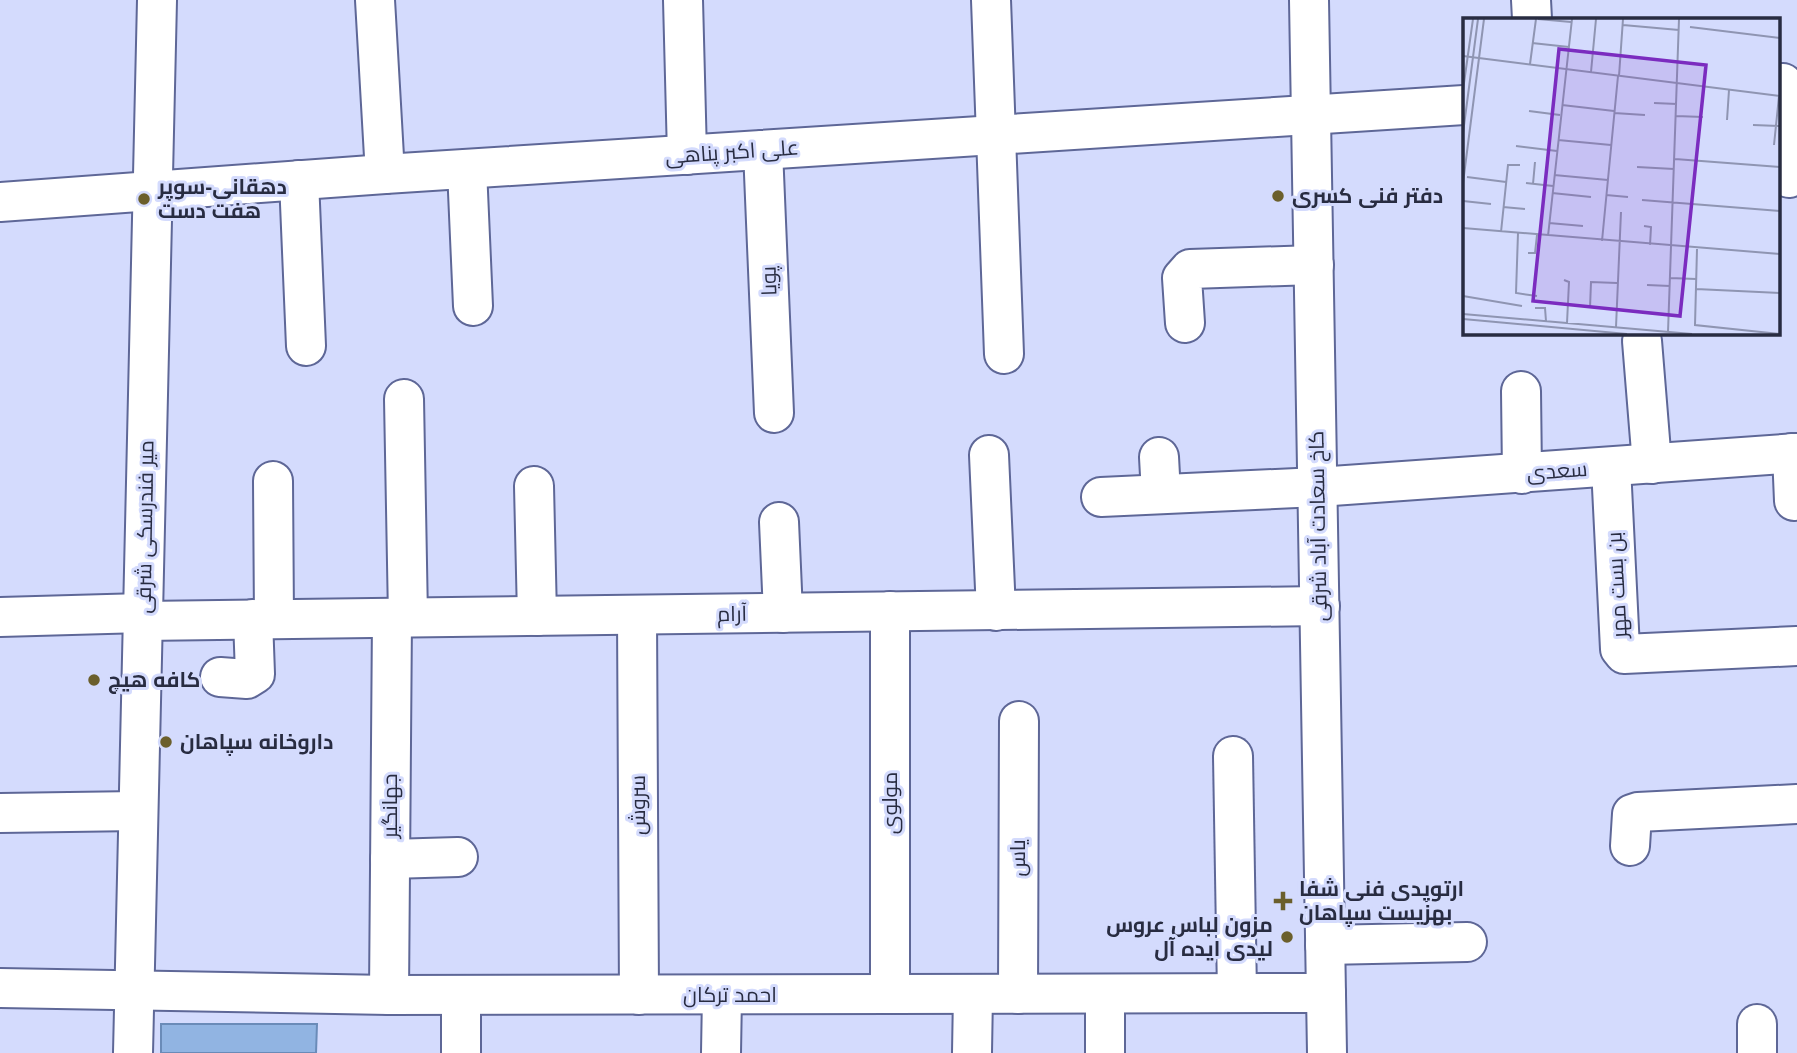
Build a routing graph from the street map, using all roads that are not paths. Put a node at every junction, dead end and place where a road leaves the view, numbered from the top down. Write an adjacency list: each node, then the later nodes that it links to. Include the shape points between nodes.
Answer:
1 (157, 0): 18 (street, میر فندرسکی شرقی)
2 (375, 0): 15 (street)
3 (683, 0): 13 (street)
4 (991, 0): 11 (street)
5 (1310, 0): 10 (street, کاخ سعادت آباد شرقی)
6 (1531, 0): 7 (street)
7 (1532, 18)
8 (1786, 83): 16 (street)
9 (1463, 105): 10 (street, علی اکبر پناهی)
10 (1311, 115): 11 (street, علی اکبر پناهی); 20 (street, کاخ سعادت آباد شرقی)
11 (995, 136): 12 (street, علی اکبر پناهی); 25 (street)
12 (764, 150): 13 (street, علی اکبر پناهی); 28 (street, پویا)
13 (687, 155): 14 (street, علی اکبر پناهی)
14 (467, 169): 15 (street, علی اکبر پناهی); 21 (street)
15 (385, 174): 17 (street, علی اکبر پناهی)
16 (1789, 178)
17 (299, 180): 18 (street, علی اکبر پناهی); 24 (street)
18 (153, 190): 19 (street, علی اکبر پناهی); 47 (street, میر فندرسکی شرقی)
19 (0, 202)
20 (1314, 265): 22 (street, via 1190,269 1182,278); 36 (street, کاخ سعادت آباد شرقی)
21 (474, 306)
22 (1185, 323)
23 (1642, 341): 31 (street)
24 (306, 346)
25 (1004, 354)
26 (1521, 391): 33 (street)
27 (404, 399): 48 (street, جهانگیر)
28 (774, 413)
29 (1795, 453): 31 (street, سعدی); 38 (street)
30 (989, 455): 42 (street)
31 (1652, 464): 32 (street, سعدی)
32 (1611, 467): 33 (street, سعدی); 50 (street, بن بست مهر, via 1620,649 1624,654)
33 (1522, 474): 36 (street, سعدی)
34 (273, 481): 49 (street)
35 (534, 486): 45 (street)
36 (1318, 487): 37 (street, سعدی, via 1160,476); 40 (street, کاخ سعادت آباد شرقی)
37 (1101, 497)
38 (1794, 501)
39 (779, 522): 43 (street)
40 (1320, 606): 42 (street, آرام); 61 (street, کاخ سعادت آباد شرقی)
41 (890, 611): 42 (street, آرام); 43 (street, آرام); 66 (street, مولوی)
42 (996, 611)
43 (783, 613): 44 (street, آرام)
44 (638, 615): 45 (street, آرام); 72 (street, سروش)
45 (537, 616): 48 (street, آرام)
46 (0, 617): 47 (street, آرام)
47 (143, 617): 49 (street, آرام); 55 (street, میر فندرسکی شرقی)
48 (400, 617): 49 (street, آرام); 59 (street, جهانگیر)
49 (263, 619): 51 (street, via 255,674 247,679)
50 (1797, 646)
51 (220, 677)
52 (1019, 721): 68 (street, یاس)
53 (1233, 756): 64 (street)
54 (1797, 804): 57 (street, via 1638,812 1632,814)
55 (138, 811): 56 (street); 63 (street, میر فندرسکی شرقی)
56 (0, 813)
57 (1630, 846)
58 (458, 858): 59 (street)
59 (390, 859): 70 (street, جهانگیر)
60 (1468, 942): 61 (street)
61 (1325, 945): 65 (street, کاخ سعادت آباد شرقی)
62 (0, 988): 63 (street, احمد ترکان)
63 (135, 989): 70 (street, احمد ترکان); 74 (street, میر فندرسکی شرقی)
64 (1237, 993): 65 (street, احمد ترکان); 69 (street, احمد ترکان)
65 (1326, 993): 79 (street, کاخ سعادت آباد شرقی)
66 (890, 994): 67 (street, احمد ترکان); 73 (street, احمد ترکان)
67 (973, 994): 68 (street, احمد ترکان); 77 (street)
68 (1018, 994): 69 (street, احمد ترکان)
69 (1105, 994): 78 (street)
70 (389, 995): 71 (street, احمد ترکان)
71 (461, 995): 72 (street, احمد ترکان); 75 (street)
72 (639, 995): 73 (street, احمد ترکان)
73 (722, 995): 76 (street)
74 (133, 1053)
75 (460, 1053)
76 (721, 1053)
77 (972, 1053)
78 (1105, 1053)
79 (1327, 1053)

